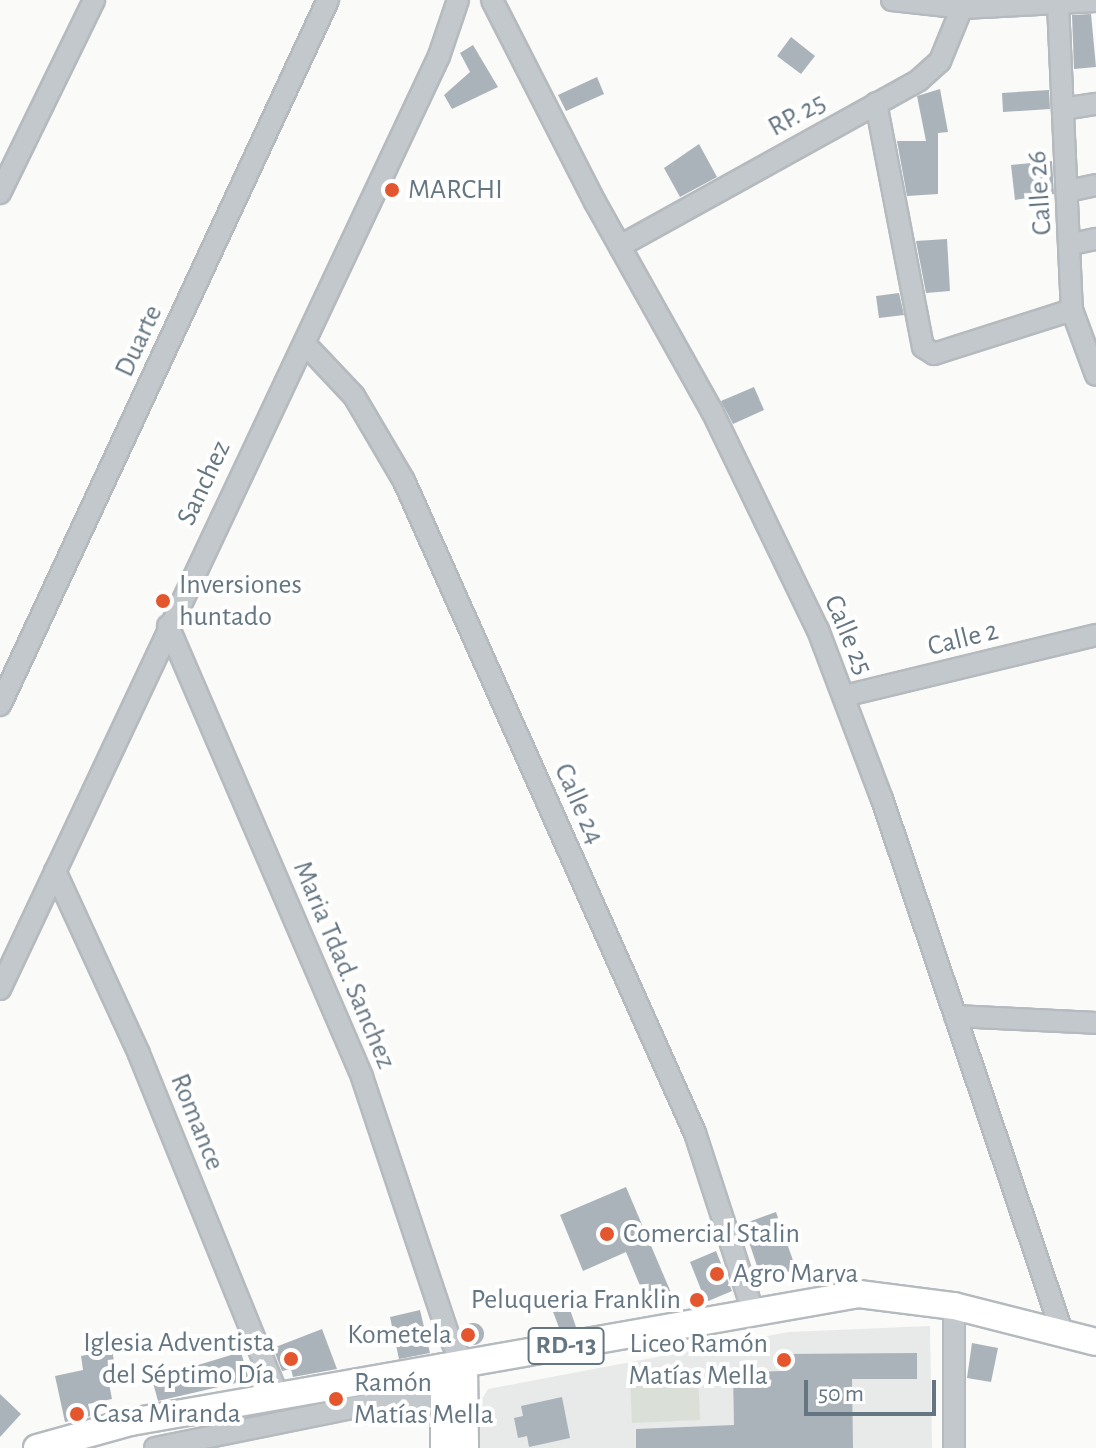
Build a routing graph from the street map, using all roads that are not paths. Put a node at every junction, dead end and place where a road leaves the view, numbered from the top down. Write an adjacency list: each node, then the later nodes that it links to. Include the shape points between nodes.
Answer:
1 (94, 0): 14 (street)
2 (328, 0): 24 (street, Duarte)
3 (458, 0): 19 (street, Sanchez, via 439,56)
4 (492, 0): 17 (street, Calle 25)
5 (892, 0): 7 (street)
6 (1096, 1): 8 (street)
7 (964, 4): 8 (street); 9 (street, RP. 25, via 940,61 919,80)
8 (1058, 4): 11 (street, Calle 26)
9 (876, 103): 17 (street, RP. 25); 18 (street, via 923,347 934,354)
10 (1096, 104): 11 (street)
11 (1063, 109): 13 (street, Calle 26)
12 (1096, 185): 13 (street)
13 (1068, 191): 16 (street, Calle 26)
14 (0, 193)
15 (1096, 239): 16 (street)
16 (1072, 244): 18 (street, Calle 26)
17 (620, 246): 23 (street, Calle 25, via 712,411 818,630)
18 (1072, 310): 20 (street, Calle 26)
19 (305, 344): 21 (street, Sanchez); 30 (street, Calle 24, via 354,396 404,481 695,1133)
20 (1096, 375)
21 (168, 626): 25 (street, Sanchez); 33 (street, Maria Tdad. Sanchez, via 362,1077)
22 (1096, 635): 23 (street, Calle 2)
23 (844, 696): 27 (street, Calle 25)
24 (0, 705)
25 (55, 871): 26 (street, Sanchez); 34 (street, Romance, via 139,1054)
26 (0, 989)
27 (955, 1016): 28 (street); 31 (street, Calle 25)
28 (1096, 1023)
29 (954, 1306): 30 (main road, RD-13, via 859,1294); 31 (main road, RD-13); 40 (street)
30 (753, 1312): 33 (main road, RD-13)
31 (1062, 1332): 32 (main road, RD-13)
32 (1096, 1342)
33 (454, 1366): 34 (main road, RD-13); 35 (main road)
34 (279, 1398): 36 (main road, RD-13, via 131,1422)
35 (454, 1403): 37 (street, via 258,1424); 38 (main road); 39 (main road)
36 (37, 1448)
37 (155, 1448)
38 (444, 1448)
39 (465, 1448)
40 (954, 1448)

